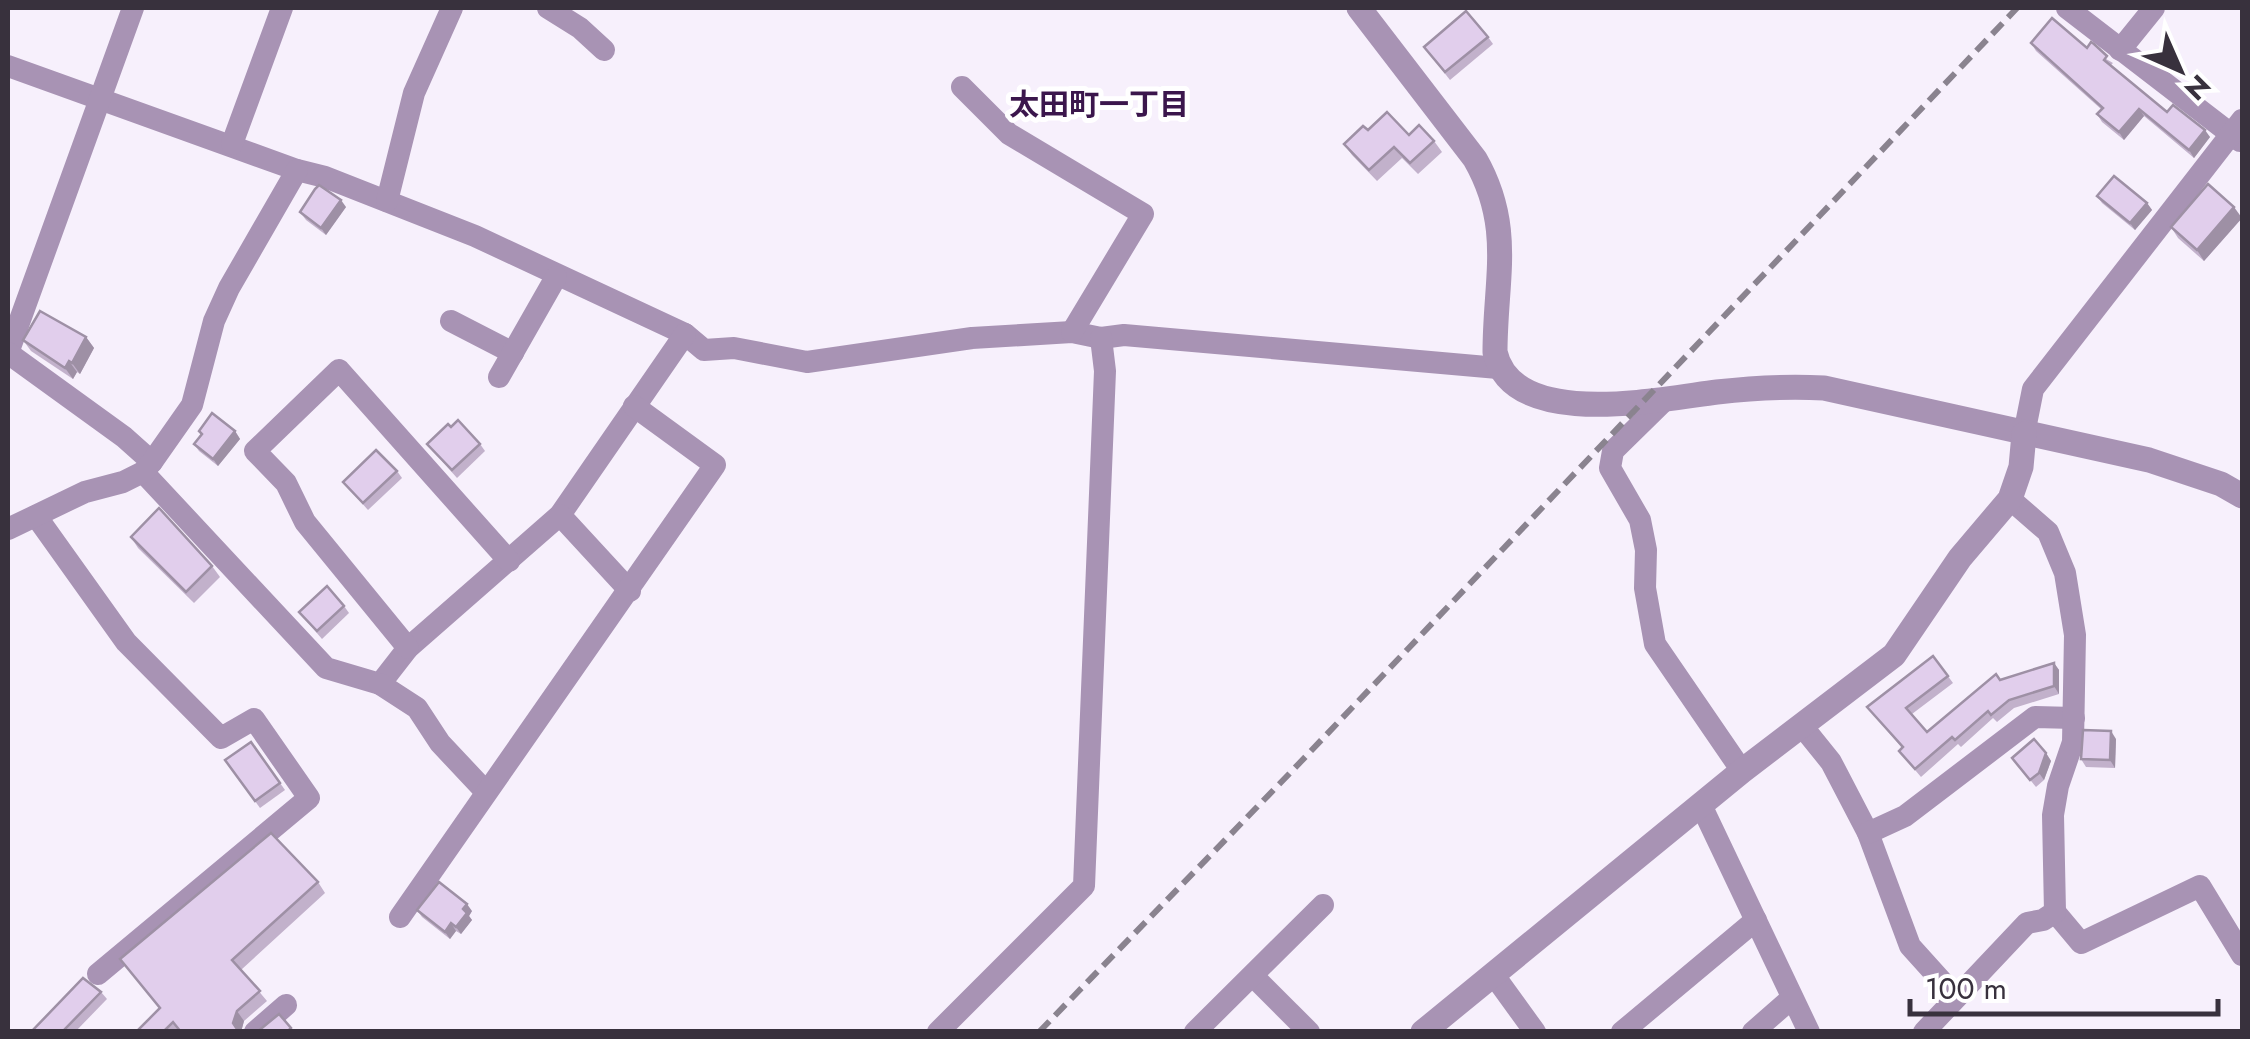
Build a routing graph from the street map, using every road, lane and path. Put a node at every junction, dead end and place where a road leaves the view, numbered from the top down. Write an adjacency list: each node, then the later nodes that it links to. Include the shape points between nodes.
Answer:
1 (133, 8): 12 (street)
2 (282, 8): 14 (street)
3 (452, 8): 16 (street, via 414,93)
4 (548, 8): 8 (street)
5 (1359, 8): 24 (street, via 1490,185 1500,234)
6 (2067, 8): 9 (street)
7 (2154, 8): 9 (street)
8 (604, 50)
9 (2120, 50): 13 (street)
10 (8, 66): 12 (street)
11 (962, 86): 19 (street, via 1009,134 1143,214)
12 (101, 100): 14 (street); 22 (street)
13 (2238, 133): 28 (street, via 2033,389)
14 (232, 144): 15 (street)
15 (297, 170): 16 (street); 29 (street, via 229,288 192,405)
16 (387, 200): 17 (street)
17 (556, 276): 20 (street); 23 (street)
18 (452, 321): 23 (street)
19 (1072, 332): 20 (street, via 972,338 807,362 734,348 704,350); 21 (street)
20 (685, 334): 27 (street)
21 (1100, 338): 24 (street); 57 (street, via 1105,371 1084,886)
22 (8, 353): 29 (street, via 124,437)
23 (513, 354): 25 (street)
24 (1498, 368): 26 (street, via 1512,382 1570,405)
25 (500, 377)
26 (1666, 400): 28 (street, via 1824,388); 41 (street, via 1613,451 1610,468 1640,520 1654,644)
27 (634, 406): 33 (street); 36 (street, via 715,466)
28 (2024, 434): 30 (street, via 2181,469); 31 (street)
29 (148, 467): 32 (street); 38 (street, via 326,668)
30 (2242, 496)
31 (2010, 498): 39 (street, via 2048,532 2064,573 2075,635); 40 (street, via 1894,655)
32 (36, 516): 34 (street); 50 (street, via 126,642 221,738 254,719 309,798)
33 (560, 516): 35 (street); 36 (street)
34 (8, 529)
35 (509, 561): 37 (street); 37 (street, via 339,370 255,451)
36 (630, 590): 42 (street)
37 (408, 648): 38 (street)
38 (380, 684): 42 (street, via 417,708)
39 (2074, 718): 44 (street, via 2035,717 1905,816); 46 (street, via 2053,815)
40 (1802, 726): 41 (street); 44 (street, via 1831,762)
41 (1742, 771): 43 (street)
42 (486, 792): 47 (street)
43 (1701, 805): 48 (street); 51 (street)
44 (1868, 833): 53 (street, via 1910,946)
45 (1323, 906): 52 (street)
46 (2055, 912): 49 (street, via 2081,944 2200,886); 53 (street, via 2027,924)
47 (400, 917)
48 (1756, 920): 54 (street); 62 (street)
49 (2242, 954)
50 (98, 974)
51 (1493, 974): 60 (street); 61 (street)
52 (1252, 976): 58 (street); 59 (street)
53 (1956, 997): 65 (street)
54 (1792, 998): 63 (street); 64 (street)
55 (286, 1005): 56 (street)
56 (255, 1032)
57 (938, 1032)
58 (1195, 1032)
59 (1309, 1032)
60 (1424, 1032)
61 (1535, 1032)
62 (1622, 1032)
63 (1753, 1032)
64 (1810, 1032)
65 (1924, 1032)

